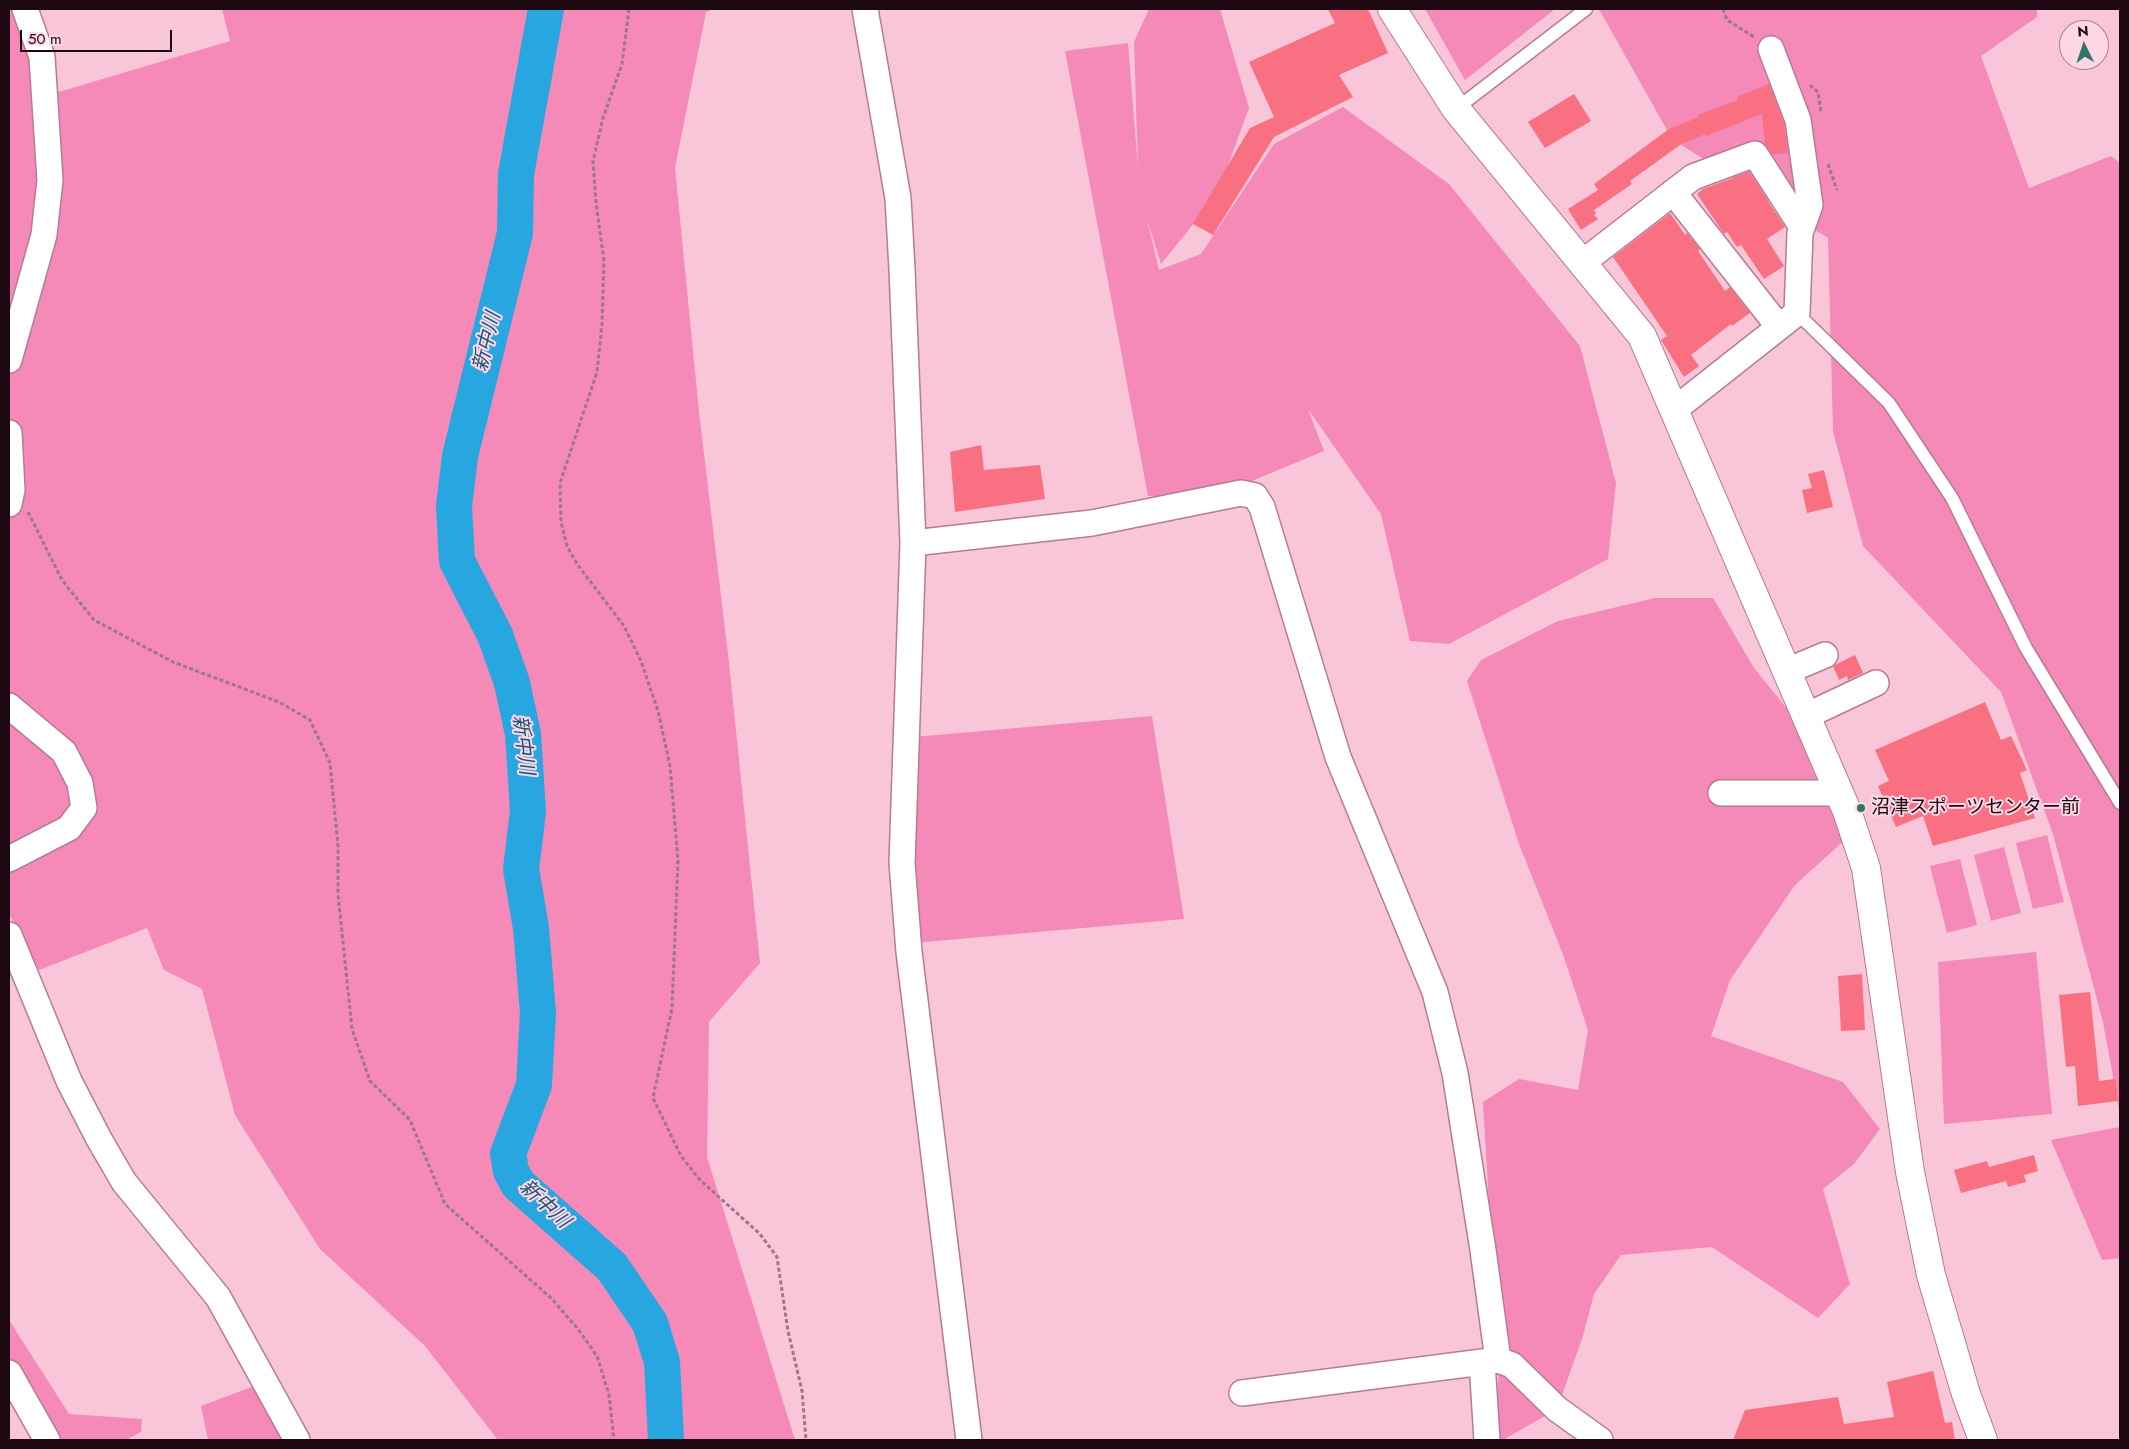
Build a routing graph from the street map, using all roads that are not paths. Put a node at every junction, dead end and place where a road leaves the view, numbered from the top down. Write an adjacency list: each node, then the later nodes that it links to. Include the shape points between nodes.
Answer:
1 (25, 9): 11 (street, via 42,57 50,180 44,235)
2 (864, 9): 15 (street, via 898,198)
3 (1392, 9): 6 (street)
4 (1586, 9): 6 (lane)
5 (1771, 49): 8 (street, via 1798,120 1810,206)
6 (1456, 109): 9 (street)
7 (1673, 192): 8 (street, via 1692,177 1755,154); 9 (street); 10 (street)
8 (1802, 227): 10 (street)
9 (1582, 263): 12 (street, via 1642,336)
10 (1788, 320): 12 (street); 23 (lane, via 1894,410 1952,498 2026,648)
11 (9, 360)
12 (1674, 410): 17 (street)
13 (9, 433): 14 (street, via 12,490)
14 (9, 504)
15 (913, 543): 26 (street, via 1092,523 1241,493 1255,496 1262,507 1338,757 1435,992 1455,1072 1484,1250); 31 (street, via 902,864 909,952)
16 (1825, 655): 17 (street)
17 (1786, 671): 20 (street)
18 (1876, 683): 20 (street)
19 (9, 706): 24 (street, via 64,752 80,782 84,808 70,828)
20 (1806, 716): 21 (street)
21 (1839, 792): 22 (street); 34 (street, via 1866,868 1910,1172 1931,1275)
22 (1721, 793)
23 (2120, 803)
24 (9, 859)
25 (9, 935): 30 (street, via 69,1081 104,1147 124,1182 218,1297)
26 (1490, 1361): 28 (street); 32 (street); 33 (street, via 1512,1365 1556,1408)
27 (9, 1373): 29 (street)
28 (1242, 1393)
29 (47, 1440)
30 (296, 1440)
31 (969, 1440)
32 (1487, 1440)
33 (1600, 1440)
34 (1983, 1440)

